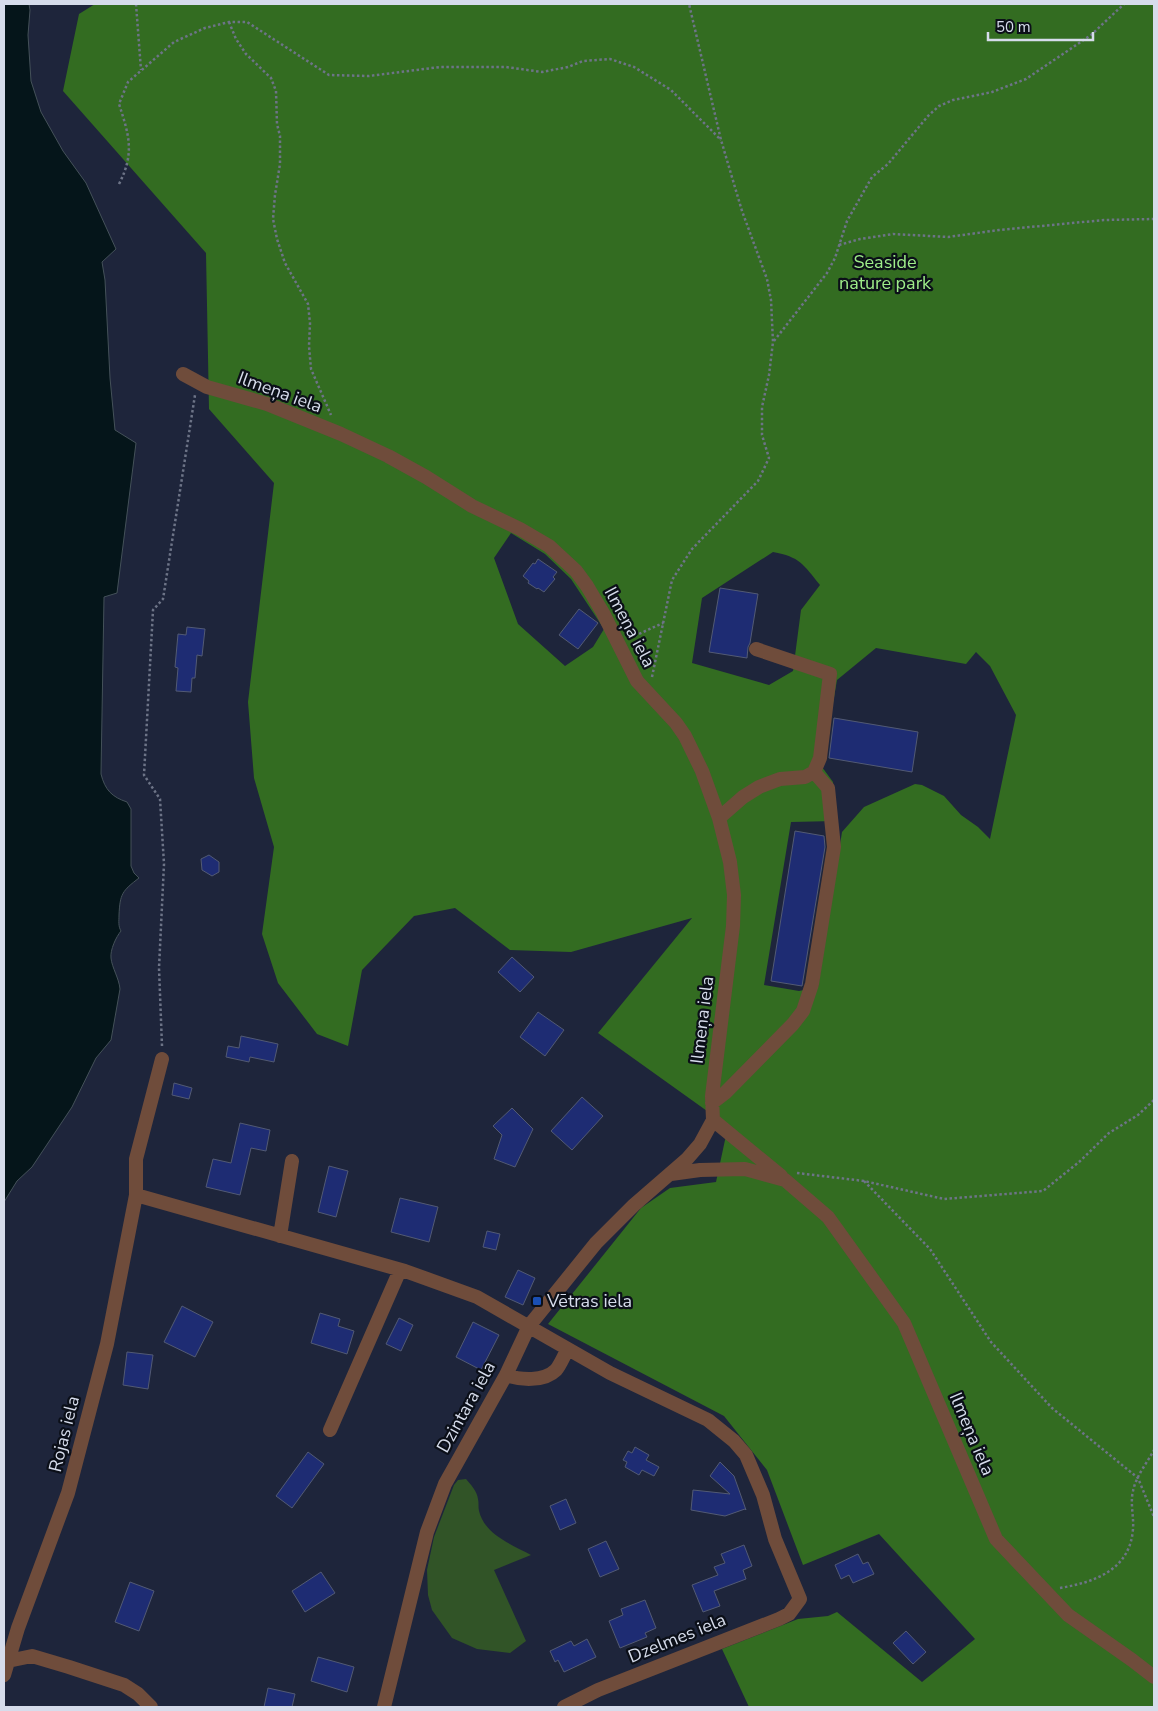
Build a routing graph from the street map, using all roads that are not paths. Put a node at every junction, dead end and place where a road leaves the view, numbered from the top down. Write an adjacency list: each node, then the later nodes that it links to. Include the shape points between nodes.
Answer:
1 (183, 374): 4 (street, Ilmeņa iela, via 207,387 267,404 388,456 472,506 550,546 587,586 637,681 685,736)
2 (756, 649): 3 (street, via 830,674 820,758)
3 (814, 772): 4 (street, via 759,787); 6 (street, via 828,788 834,847 812,984 802,1011 793,1024)
4 (720, 818): 6 (street, Ilmeņa iela, via 734,895)
5 (162, 1059): 11 (street, Rojas iela, via 136,1159)
6 (712, 1103): 7 (street, Ilmeņa iela)
7 (713, 1120): 9 (street, via 700,1144); 10 (street, Ilmeņa iela)
8 (292, 1161): 12 (street)
9 (670, 1174): 10 (street, Ilmeņa iela, via 745,1169); 14 (street, Dzintara iela, via 596,1243)
10 (785, 1180): 22 (street, Ilmeņa iela, via 828,1216 904,1323 996,1539 1068,1615)
11 (136, 1195): 12 (street); 18 (street, Rojas iela, via 107,1344 68,1493)
12 (280, 1236): 13 (street)
13 (400, 1270): 14 (street, via 477,1296); 17 (street)
14 (529, 1326): 15 (street); 16 (street, Dzintara iela)
15 (568, 1349): 16 (street, via 556,1370 539,1378 518,1379); 25 (street, Dzelmes iela, via 708,1420 734,1441 746,1455 754,1473 775,1539 800,1599 789,1614 779,1619 598,1690)
16 (506, 1374): 24 (street, Dzintara iela, via 445,1484 428,1532)
17 (330, 1430)
18 (18, 1628): 19 (street); 20 (street, Rojas iela)
19 (32, 1656): 20 (street); 23 (street, via 124,1685)
20 (8, 1661): 21 (street, Rojas iela)
21 (4, 1675)
22 (1154, 1677)
23 (151, 1707)
24 (384, 1707)
25 (564, 1707)

